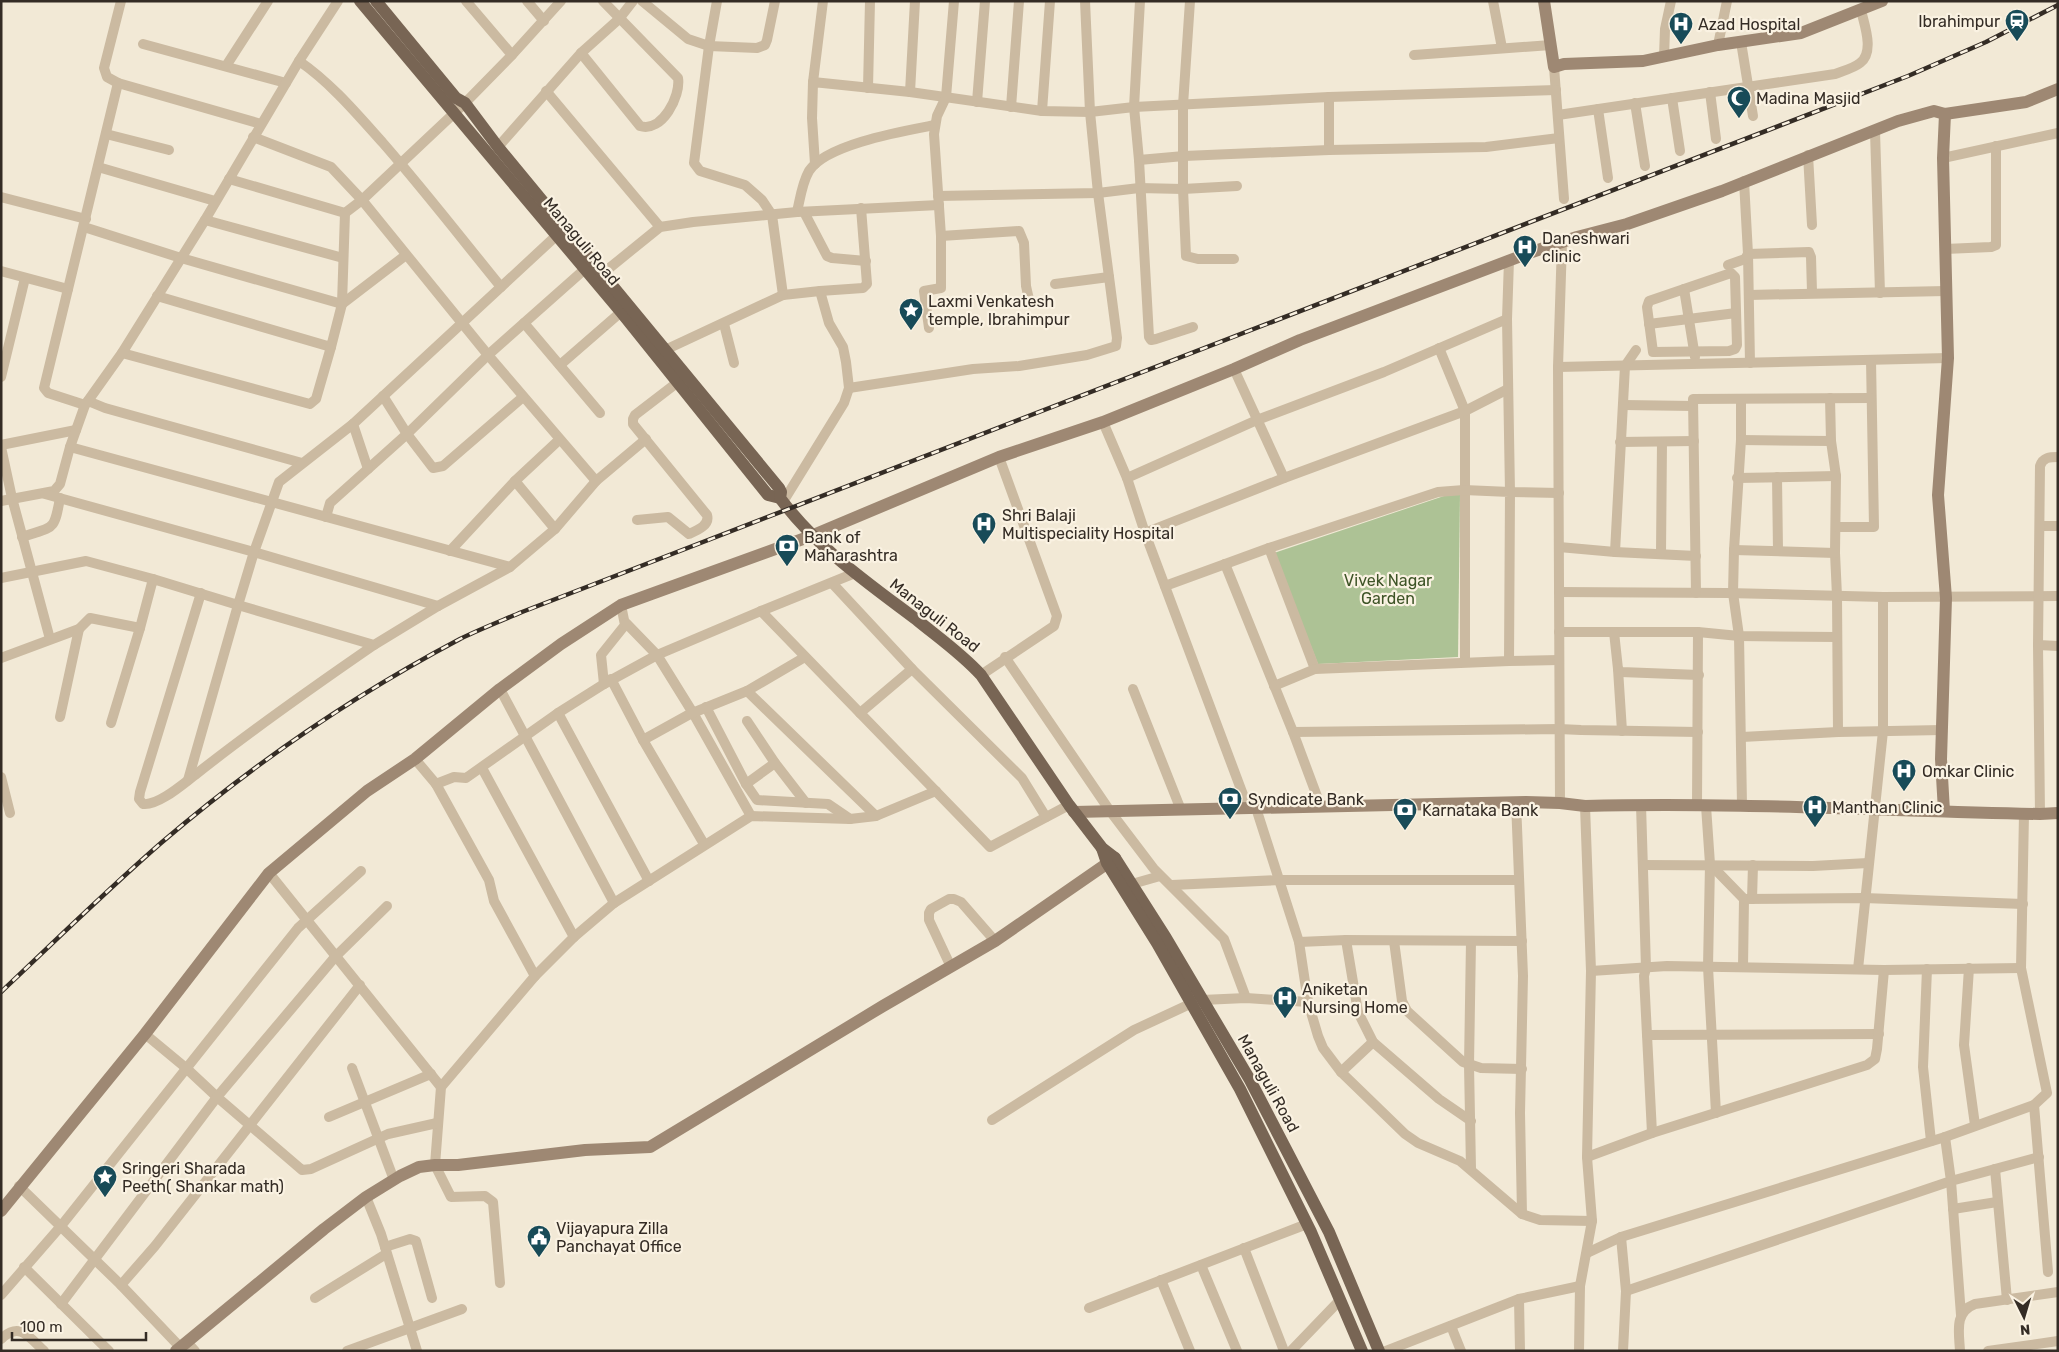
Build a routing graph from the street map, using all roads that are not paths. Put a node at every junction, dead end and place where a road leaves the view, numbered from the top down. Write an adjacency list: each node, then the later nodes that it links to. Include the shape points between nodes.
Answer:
1 (121, 1): 46 (street, via 104,68 107,77)
2 (268, 1): 43 (street)
3 (338, 1): 42 (street)
4 (360, 1): 67 (main road, Managuli Road)
5 (376, 1): 59 (main road, Managuli Road, via 456,98)
6 (466, 1): 39 (street)
7 (527, 1): 31 (street)
8 (561, 1): 31 (street)
9 (602, 1): 30 (street)
10 (633, 1): 30 (street)
11 (642, 1): 36 (street, via 688,39)
12 (718, 1): 36 (street)
13 (774, 1): 36 (street, via 764,45 757,48)
14 (823, 1): 45 (street)
15 (870, 1): 49 (street)
16 (915, 1): 53 (street)
17 (954, 1): 55 (street)
18 (985, 1): 58 (street)
19 (1019, 1): 62 (street)
20 (1050, 1): 65 (street)
21 (1085, 1): 66 (street)
22 (1140, 1): 63 (street)
23 (1190, 1): 61 (street)
24 (1494, 1): 37 (street)
25 (1544, 1): 34 (street)
26 (1671, 1): 41 (street)
27 (1727, 1): 35 (street)
28 (1881, 2): 29 (street)
29 (1861, 10): 32 (street, via 1801,33); 48 (street, via 1868,44 1860,63 1835,74)
30 (619, 19): 38 (street); 38 (street, via 678,78 672,105 655,125 649,128 640,126)
31 (544, 21): 39 (street)
32 (1741, 42): 35 (street); 48 (street)
33 (143, 44): 43 (street)
34 (1551, 45): 37 (street); 44 (street)
35 (1718, 45): 41 (street)
36 (709, 46): 107 (street, via 694,163 700,170 745,185 762,200)
37 (1502, 48): 40 (street)
38 (581, 53): 52 (street)
39 (512, 55): 59 (street)
40 (1414, 55)
41 (1664, 57): 44 (street)
42 (299, 61): 47 (street); 88 (street, via 358,115)
43 (226, 66): 47 (street)
44 (1554, 67): 51 (street)
45 (813, 82): 49 (street); 89 (street)
46 (118, 83): 71 (street); 75 (street)
47 (286, 83): 71 (street)
48 (1748, 87): 54 (street); 70 (street)
49 (868, 88): 53 (street)
50 (2058, 89): 68 (street, via 2026,102)
51 (1556, 90): 56 (street); 69 (street)
52 (546, 92): 80 (street); 111 (street)
53 (910, 92): 55 (street)
54 (1710, 92): 57 (street); 78 (street)
55 (946, 97): 58 (street); 72 (street)
56 (1328, 97): 61 (street); 82 (street)
57 (1672, 98): 60 (street); 83 (street)
58 (977, 102): 62 (street)
59 (465, 103): 67 (street); 80 (main road, Managuli Road)
60 (1635, 104): 64 (street); 90 (street)
61 (1183, 105): 63 (street); 85 (street)
62 (1011, 107): 65 (street)
63 (1134, 108): 66 (street); 87 (street)
64 (1598, 109): 69 (street); 92 (street)
65 (1042, 112): 66 (street)
66 (1090, 112): 98 (street)
67 (454, 114): 88 (street); 112 (main road, Managuli Road)
68 (1945, 114): 73 (street, via 1934,110); 86 (street)
69 (1558, 115): 77 (street)
70 (1753, 116)
71 (261, 124): 76 (street)
72 (935, 125): 89 (street, via 868,139); 101 (street)
73 (1874, 131): 84 (street); 136 (street)
74 (2058, 133): 79 (street)
75 (106, 134): 81 (street); 91 (street)
76 (253, 137): 93 (street); 100 (street, via 331,167)
77 (1559, 138): 82 (street, via 1486,147); 102 (street)
78 (1716, 138)
79 (1996, 146): 86 (street); 115 (street, via 1996,245)
80 (498, 147): 126 (main road, Managuli Road)
81 (169, 150)
82 (1329, 150): 85 (street)
83 (1680, 152)
84 (1808, 155): 94 (street); 110 (street)
85 (1184, 156): 87 (street); 97 (street)
86 (1943, 158): 115 (street)
87 (1139, 160): 96 (street)
88 (401, 163): 100 (street); 130 (street)
89 (815, 164): 105 (street, via 801,191)
90 (1645, 166)
91 (98, 167): 103 (street); 109 (street)
92 (1608, 178)
93 (229, 179): 103 (street); 106 (street)
94 (1744, 182): 114 (street, via 1627,224); 116 (street)
95 (1237, 186): 97 (street)
96 (1139, 188): 97 (street); 98 (street); 150 (street, via 1150,339)
97 (1183, 189): 120 (street, via 1186,256)
98 (1098, 194): 101 (street); 127 (street)
99 (1, 197): 109 (street)
100 (362, 200): 106 (street); 117 (street)
101 (939, 200): 104 (street); 113 (street)
102 (1564, 200)
103 (215, 201): 108 (street)
104 (862, 208): 105 (street); 122 (street)
105 (801, 212): 107 (street); 122 (street, via 827,256)
106 (345, 213): 119 (street)
107 (772, 215): 111 (street); 137 (street)
108 (205, 220): 118 (street); 119 (street)
109 (85, 223): 118 (street); 131 (street)
110 (1812, 225)
111 (660, 227): 126 (street)
112 (556, 236): 124 (main road, Managuli Road); 130 (street)
113 (941, 236): 141 (street, via 1019,231 1024,243); 151 (street, via 941,288 924,291)
114 (1562, 243): 121 (street); 166 (street)
115 (1945, 248): 133 (street)
116 (1748, 254): 123 (street, via 1745,259); 135 (street, via 1809,252); 138 (street)
117 (406, 255): 140 (street); 146 (street)
118 (181, 258): 139 (street); 140 (street)
119 (343, 258): 140 (street)
120 (1234, 259)
121 (1509, 260): 145 (street); 167 (street, via 1300,340)
122 (866, 261): 134 (street, via 868,282 863,288)
123 (1728, 264)
124 (585, 269): 142 (main road, Managuli Road); 147 (street)
125 (1, 271): 128 (street)
126 (602, 274): 154 (main road, Managuli Road)
127 (1110, 277): 129 (street); 170 (street, via 1117,338 1114,348 1019,366 973,369)
128 (25, 278): 131 (street); 168 (street)
129 (1055, 284)
130 (501, 287): 146 (street)
131 (68, 289): 177 (street, via 44,388 48,393)
132 (1684, 289): 143 (street, via 1731,273 1735,277); 144 (street); 149 (street, via 1650,301 1647,307)
133 (1946, 291): 136 (street); 159 (street)
134 (820, 292): 137 (street); 170 (street, via 829,323 843,347)
135 (1812, 292): 136 (street); 138 (street)
136 (1880, 293)
137 (783, 295): 148 (street)
138 (1749, 295): 162 (street)
139 (157, 296): 152 (street); 156 (street)
140 (342, 304): 152 (street)
141 (1030, 304)
142 (621, 312): 164 (street); 169 (main road, Managuli Road)
143 (1736, 313): 144 (street); 157 (street, via 1735,349)
144 (1689, 318): 149 (street); 157 (street)
145 (1507, 319): 153 (street); 171 (street)
146 (462, 323): 158 (street); 172 (street)
147 (524, 323): 158 (street); 164 (street)
148 (724, 324): 154 (street); 161 (street)
149 (1649, 324): 157 (street, via 1653,352)
150 (1193, 327)
151 (929, 328)
152 (331, 347): 156 (street, via 316,399 310,404)
153 (1439, 348): 180 (street); 182 (street)
154 (665, 350): 213 (main road, Managuli Road, via 779,488)
155 (1636, 350): 165 (street)
156 (122, 352): 177 (street)
157 (1695, 352): 163 (street)
158 (488, 355): 173 (street); 186 (street)
159 (1948, 358): 160 (street); 251 (street, via 1938,495)
160 (1870, 360): 162 (street); 175 (street)
161 (734, 363)
162 (1750, 363): 163 (street)
163 (1696, 364): 165 (street)
164 (560, 365): 181 (street)
165 (1625, 366): 166 (street); 178 (street)
166 (1558, 367): 210 (street)
167 (1234, 369): 182 (street); 183 (street)
168 (1, 377)
169 (678, 382): 187 (street, via 633,419 633,424); 213 (main road, Managuli Road, via 768,495)
170 (849, 388): 213 (street, via 844,403)
171 (1508, 389): 180 (street); 208 (street)
172 (383, 396): 184 (street); 186 (street)
173 (524, 397): 186 (street, via 438,468 433,468); 188 (street)
174 (1830, 398): 175 (street); 176 (street); 193 (street)
175 (1871, 398): 218 (street, via 1874,527)
176 (1741, 399): 179 (street, via 1693,399); 189 (street)
177 (87, 403): 185 (street); 198 (street)
178 (1624, 405): 179 (street); 191 (street)
179 (1694, 406): 190 (street)
180 (1465, 411): 202 (street); 207 (street)
181 (600, 413)
182 (1257, 420): 201 (street); 202 (street)
183 (1103, 422): 196 (street); 201 (street)
184 (353, 424): 198 (street); 199 (street)
185 (76, 430): 194 (street); 195 (street)
186 (407, 434): 199 (street)
187 (646, 439): 206 (street); 217 (street, via 708,520 689,534 668,517)
188 (559, 440): 205 (street); 206 (street)
189 (1741, 440): 193 (street); 203 (street)
190 (1694, 441): 192 (street); 234 (street)
191 (1620, 442): 192 (street); 231 (street)
192 (1662, 442): 232 (street)
193 (1831, 442): 200 (street)
194 (1, 446): 211 (street)
195 (70, 447): 209 (street, via 60,484 54,491); 215 (street)
196 (999, 457): 223 (street); 270 (street, via 1057,616 1054,626)
197 (2058, 457): 219 (street, via 2048,457 2040,466)
198 (302, 463): 215 (street, via 279,482)
199 (368, 469): 216 (street, via 330,502)
200 (1836, 476): 204 (street); 218 (street)
201 (1127, 478): 222 (street)
202 (1284, 478): 222 (street)
203 (1738, 478): 204 (street); 228 (street)
204 (1777, 478): 229 (street)
205 (514, 481): 221 (street); 227 (street)
206 (596, 482): 221 (street)
207 (1464, 490): 208 (street); 226 (street, via 1438,492); 274 (street)
208 (1510, 492): 210 (street); 273 (street)
209 (44, 493): 211 (street); 212 (street)
210 (1559, 493): 225 (street)
211 (12, 498): 214 (street); 224 (street)
212 (60, 498): 224 (street, via 53,526); 230 (street)
213 (781, 500): 223 (main road, Managuli Road)
214 (1, 501)
215 (271, 502): 216 (street); 230 (street)
216 (326, 517): 227 (street)
217 (637, 520)
218 (1836, 526): 233 (street)
219 (2040, 526): 220 (street); 250 (street)
220 (2058, 526)
221 (556, 529): 236 (street)
222 (1145, 533): 242 (street)
223 (811, 536): 238 (main road, Managuli Road); 252 (street)
224 (22, 537): 237 (street)
225 (1559, 547): 231 (street); 243 (street)
226 (1269, 548): 235 (street); 276 (street)
227 (450, 550): 236 (street)
228 (1734, 550): 229 (street); 245 (street)
229 (1778, 551): 233 (street)
230 (254, 552): 253 (street); 254 (street)
231 (1615, 552): 232 (street)
232 (1661, 553): 234 (street)
233 (1835, 553): 247 (street)
234 (1696, 556): 244 (street)
235 (1225, 564): 242 (street); 281 (street)
236 (510, 567): 254 (street)
237 (31, 572): 239 (street); 240 (street, via 86,562); 264 (street)
238 (855, 574): 241 (street); 278 (main road, Managuli Road, via 965,658)
239 (1, 578)
240 (153, 579): 246 (street); 257 (street)
241 (832, 583): 255 (street); 275 (street)
242 (1165, 586): 318 (street)
243 (1559, 592): 244 (street); 259 (street)
244 (1696, 592): 245 (street)
245 (1733, 593): 247 (street); 262 (street)
246 (200, 594): 253 (street); 306 (street, via 139,799 143,804 154,803)
247 (1837, 596): 249 (street); 263 (street)
248 (2058, 596): 250 (street)
249 (1883, 597): 251 (street); 295 (street)
250 (2039, 597): 251 (street); 266 (street)
251 (1946, 598): 293 (street)
252 (621, 605): 256 (street); 282 (street)
253 (238, 606): 265 (street); 306 (street)
254 (438, 606): 265 (street)
255 (761, 611): 268 (street); 269 (street)
256 (626, 623): 268 (street); 280 (street, via 601,655)
257 (140, 628): 258 (street, via 91,618); 291 (street)
258 (79, 629): 264 (street); 289 (street)
259 (1559, 632): 260 (street); 272 (street)
260 (1614, 632): 261 (street); 277 (street)
261 (1698, 632): 262 (street); 279 (street)
262 (1739, 636): 263 (street); 300 (street)
263 (1836, 637): 298 (street)
264 (50, 639): 271 (street)
265 (374, 645): 306 (street, via 268,718)
266 (2038, 645): 267 (street); 327 (street)
267 (2058, 646)
268 (657, 655): 280 (street); 286 (street)
269 (805, 657): 284 (street); 288 (street)
270 (1005, 657): 278 (street); 322 (street)
271 (1, 658)
272 (1559, 660): 273 (street); 292 (street)
273 (1509, 661): 274 (street)
274 (1465, 662): 276 (street)
275 (912, 669): 288 (street); 330 (street, via 1022,778)
276 (1315, 669): 281 (street)
277 (1618, 669): 279 (street, via 1625,673); 294 (street)
278 (981, 675): 319 (main road, Managuli Road)
279 (1699, 675): 297 (street)
280 (608, 682): 287 (street); 301 (street)
281 (1274, 686): 296 (street)
282 (500, 689): 299 (street); 302 (street)
283 (1132, 689): 320 (street)
284 (747, 691): 285 (street); 329 (street)
285 (706, 707): 286 (street); 308 (street)
286 (693, 712): 301 (street); 328 (street)
287 (558, 713): 299 (street); 343 (street)
288 (860, 713): 309 (street)
289 (60, 717)
290 (747, 721): 303 (street)
291 (111, 723)
292 (1559, 728): 294 (street); 296 (street); 312 (street)
293 (1942, 730): 295 (street); 323 (street)
294 (1622, 731): 297 (street)
295 (1883, 731): 298 (street); 321 (street)
296 (1293, 732): 317 (street)
297 (1698, 732): 316 (street)
298 (1838, 732): 300 (street)
299 (525, 737): 304 (street); 348 (street)
300 (1742, 737): 314 (street)
301 (643, 740): 332 (street)
302 (415, 760): 307 (street); 338 (street, via 367,791)
303 (775, 763): 308 (street); 311 (street)
304 (482, 768): 307 (street, via 466,778 454,777); 352 (street)
305 (1, 777): 324 (street)
306 (188, 780)
307 (436, 784): 370 (street, via 489,880 494,901)
308 (746, 784): 311 (street, via 759,801)
309 (936, 792): 329 (street); 330 (street, via 990,847)
310 (1516, 802): 312 (street); 317 (street); 342 (street)
311 (806, 803): 331 (street, via 828,804)
312 (1560, 803): 315 (street)
313 (1641, 805): 315 (street); 316 (street); 336 (street)
314 (1742, 805): 316 (street); 321 (street)
315 (1585, 806): 369 (street)
316 (1702, 806): 335 (street)
317 (1321, 807): 318 (street)
318 (1252, 808): 320 (street); 341 (street)
319 (1072, 809): 322 (street); 330 (street); 333 (main road, Managuli Road)
320 (1181, 810): 322 (street)
321 (1873, 810): 323 (street); 334 (street)
322 (1110, 811): 340 (street)
323 (1944, 811): 326 (street)
324 (10, 813)
325 (2058, 813): 327 (street)
326 (2024, 814): 327 (street); 349 (street)
327 (2040, 814)
328 (751, 816): 331 (street); 332 (street)
329 (876, 816): 331 (street)
330 (1046, 817)
331 (850, 819)
332 (704, 844): 343 (street)
333 (1111, 861): 344 (main road, Managuli Road); 357 (street); 373 (main road, Managuli Road, via 1157,943)
334 (1868, 863): 337 (street); 346 (street)
335 (1710, 864): 336 (street); 337 (street); 347 (street); 361 (street)
336 (1643, 865): 363 (street)
337 (1753, 865): 347 (street)
338 (269, 872): 351 (street); 375 (street)
339 (361, 872): 351 (street)
340 (1160, 876): 344 (street); 345 (street)
341 (1280, 880): 342 (street); 345 (street); 358 (street)
342 (1519, 880): 356 (street)
343 (649, 881): 348 (street)
344 (1132, 884): 373 (main road, Managuli Road)
345 (1172, 885): 372 (street, via 1224,939)
346 (1864, 898): 347 (street); 349 (street); 366 (street)
347 (1748, 899): 362 (street)
348 (614, 904): 352 (street)
349 (2022, 904): 365 (street)
350 (388, 906): 359 (street)
351 (307, 920): 359 (street); 381 (street)
352 (574, 938): 370 (street)
353 (1346, 940): 355 (street); 358 (street); 379 (street, via 1358,1012)
354 (1471, 940): 355 (street); 356 (street); 380 (street)
355 (1394, 941): 380 (street, via 1402,1001 1407,1011)
356 (1522, 941): 383 (street)
357 (995, 942): 360 (street); 360 (street, via 962,902 949,899 931,909 930,920)
358 (1299, 942): 374 (street)
359 (336, 957): 371 (street); 387 (street)
360 (951, 967): 403 (street, via 650,1147)
361 (1708, 967): 362 (street); 363 (street); 376 (street)
362 (1743, 967): 366 (street)
363 (1646, 968): 369 (street); 378 (street)
364 (1969, 968): 365 (street); 367 (street); 396 (street, via 1964,1045)
365 (2021, 968): 389 (street, via 2047,1093)
366 (1858, 969): 368 (street)
367 (1926, 969): 368 (street); 400 (street, via 1923,1066)
368 (1884, 970): 377 (street)
369 (1591, 971): 401 (street)
370 (535, 976): 386 (street)
371 (360, 985): 385 (street); 395 (street)
372 (1246, 998): 373 (street); 374 (street)
373 (1196, 1002): 392 (street, via 1134,1030); 415 (main road, Managuli Road); 457 (main road, Managuli Road, via 1250,1080 1321,1216)
374 (1308, 1002): 384 (street, via 1323,1048)
375 (144, 1034): 381 (street); 408 (street)
376 (1711, 1034): 377 (street); 378 (street); 390 (street)
377 (1879, 1034): 390 (street, via 1875,1059 1867,1066)
378 (1647, 1035): 397 (street)
379 (1373, 1042): 384 (street); 393 (street, via 1439,1099)
380 (1469, 1065): 383 (street); 393 (street)
381 (186, 1068): 387 (street); 416 (street)
382 (352, 1068): 388 (street)
383 (1522, 1069): 413 (street)
384 (1341, 1072): 405 (street, via 1405,1134 1453,1157)
385 (431, 1074): 386 (street); 388 (street)
386 (441, 1087): 394 (street)
387 (217, 1097): 395 (street); 421 (street)
388 (365, 1102): 391 (street); 399 (street)
389 (2034, 1105): 396 (street); 402 (street)
390 (1716, 1113): 397 (street)
391 (329, 1117)
392 (992, 1120)
393 (1471, 1121): 405 (street)
394 (438, 1123): 399 (street); 403 (street)
395 (250, 1124): 399 (street, via 298,1168 306,1171); 427 (street, via 156,1246)
396 (1975, 1125): 398 (street)
397 (1652, 1133): 401 (street)
398 (1945, 1137): 400 (street); 407 (street)
399 (379, 1138): 406 (street)
400 (1931, 1141): 417 (street)
401 (1587, 1157): 414 (street)
402 (2039, 1157): 404 (street); 424 (street)
403 (435, 1165): 406 (street, via 419,1167); 426 (street, via 450,1197 485,1196 493,1202)
404 (1994, 1169): 407 (street); 410 (street)
405 (1471, 1170): 413 (street)
406 (394, 1180): 409 (street)
407 (1951, 1181): 411 (street); 429 (street)
408 (20, 1186): 412 (street); 416 (street)
409 (366, 1197): 419 (street); 445 (street)
410 (1997, 1202): 411 (street); 436 (street)
411 (1953, 1209): 440 (street)
412 (1, 1211)
413 (1522, 1214): 414 (street, via 1540,1220)
414 (1592, 1221): 420 (street)
415 (1307, 1224): 418 (street); 434 (main road, Managuli Road)
416 (61, 1226): 421 (street); 423 (street)
417 (1621, 1237): 420 (street); 429 (street)
418 (1244, 1248): 422 (street); 454 (street)
419 (385, 1250): 432 (street); 433 (street, via 410,1238 416,1241); 442 (street)
420 (1587, 1253): 428 (street)
421 (96, 1261): 427 (street); 437 (street)
422 (1201, 1265): 425 (street); 453 (street)
423 (24, 1267): 431 (street); 437 (street)
424 (2048, 1272)
425 (1162, 1280): 438 (street); 452 (street)
426 (500, 1282)
427 (121, 1285): 445 (street)
428 (1580, 1286): 435 (street); 461 (street)
429 (1626, 1291): 462 (street)
430 (2058, 1292): 436 (street)
431 (1, 1295)
432 (315, 1298)
433 (432, 1298)
434 (1340, 1300): 455 (street); 456 (main road, Managuli Road)
435 (1519, 1300): 441 (street); 460 (street)
436 (2007, 1300): 440 (street, via 1975,1304)
437 (62, 1304): 449 (street)
438 (1089, 1308)
439 (462, 1309): 442 (street)
440 (1961, 1315): 463 (street)
441 (1450, 1326): 446 (street); 459 (street)
442 (410, 1329): 450 (street); 451 (street)
443 (1, 1339): 448 (street, via 18,1330)
444 (2058, 1342): 447 (street)
445 (184, 1348)
446 (1403, 1348): 458 (street)
447 (2014, 1349): 464 (street)
448 (44, 1351)
449 (109, 1351)
450 (346, 1351)
451 (417, 1351)
452 (1190, 1351)
453 (1237, 1351)
454 (1284, 1351)
455 (1291, 1351)
456 (1362, 1351)
457 (1379, 1351)
458 (1386, 1351)
459 (1461, 1351)
460 (1520, 1351)
461 (1580, 1351)
462 (1624, 1351)
463 (1960, 1351)
464 (1988, 1351)

